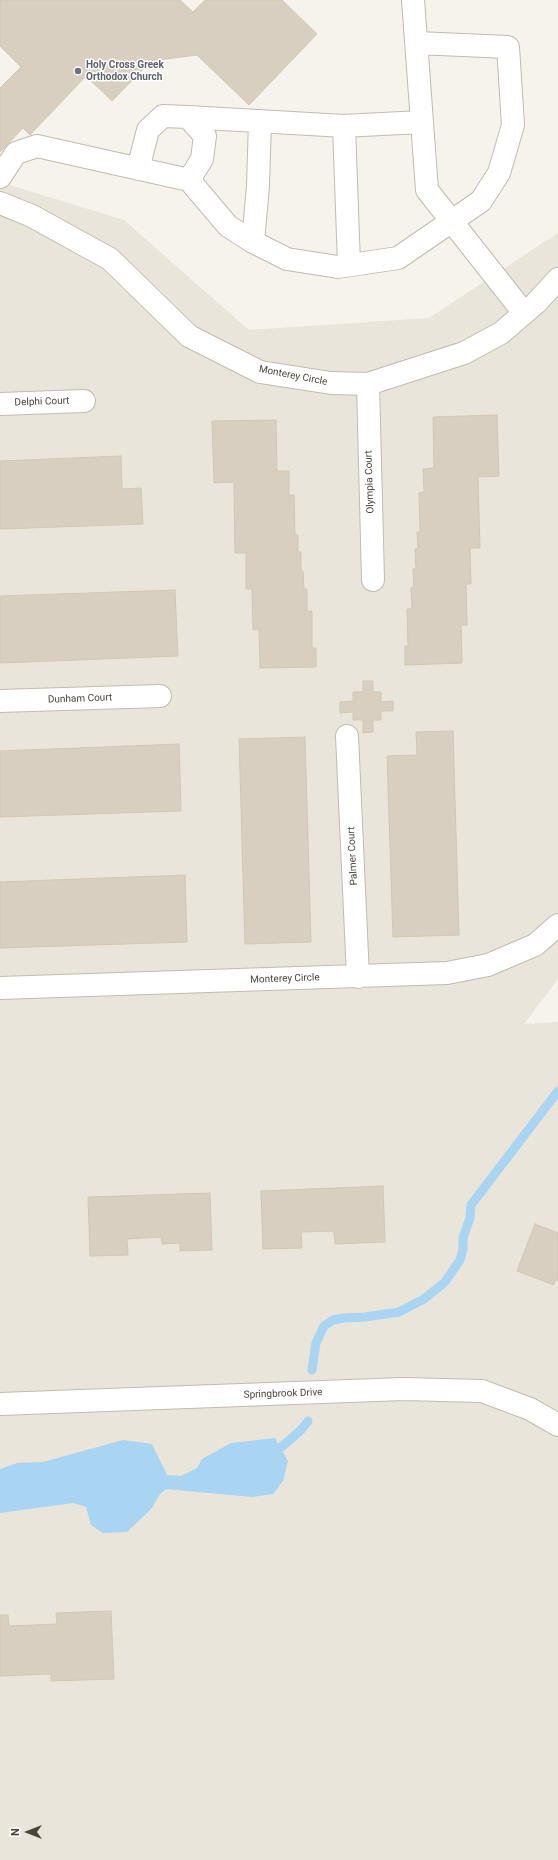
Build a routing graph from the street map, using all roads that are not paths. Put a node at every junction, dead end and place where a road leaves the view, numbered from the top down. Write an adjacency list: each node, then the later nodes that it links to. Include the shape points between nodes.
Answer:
1 (413, 0): 2 (street)
2 (417, 43): 5 (street); 11 (street, via 508,48 513,126 499,173 481,201)
3 (188, 117): 4 (street); 7 (street, via 163,116 148,130); 9 (street, via 205,136 202,158)
4 (260, 121): 6 (street); 12 (street)
5 (422, 122): 6 (street); 11 (street, via 427,190)
6 (342, 126): 13 (street)
7 (138, 169): 8 (street, via 37,146 16,153); 9 (street)
8 (0, 177)
9 (189, 180): 12 (street, via 228,226)
10 (0, 204): 16 (street, Monterey Circle, via 32,216 110,259 189,336 260,372 331,383)
11 (452, 221): 13 (street, via 398,258); 15 (street)
12 (253, 242): 13 (street, via 286,259 338,266)
13 (349, 265)
14 (558, 279): 15 (street, Monterey Circle)
15 (524, 313): 16 (street, Monterey Circle, via 501,333 464,353)
16 (368, 384): 19 (street, Olympia Court)
17 (84, 401): 18 (street, Delphi Court)
18 (0, 404)
19 (373, 580)
20 (160, 696): 21 (street, Dunham Court)
21 (0, 702)
22 (347, 736): 24 (street, Palmer Court)
23 (558, 925): 24 (street, Monterey Circle, via 535,945 488,965 447,973)
24 (358, 977): 25 (street, Monterey Circle)
25 (0, 988)
26 (0, 1404): 27 (street, Springbrook Drive, via 403,1389 482,1391 530,1409)
27 (558, 1425)

